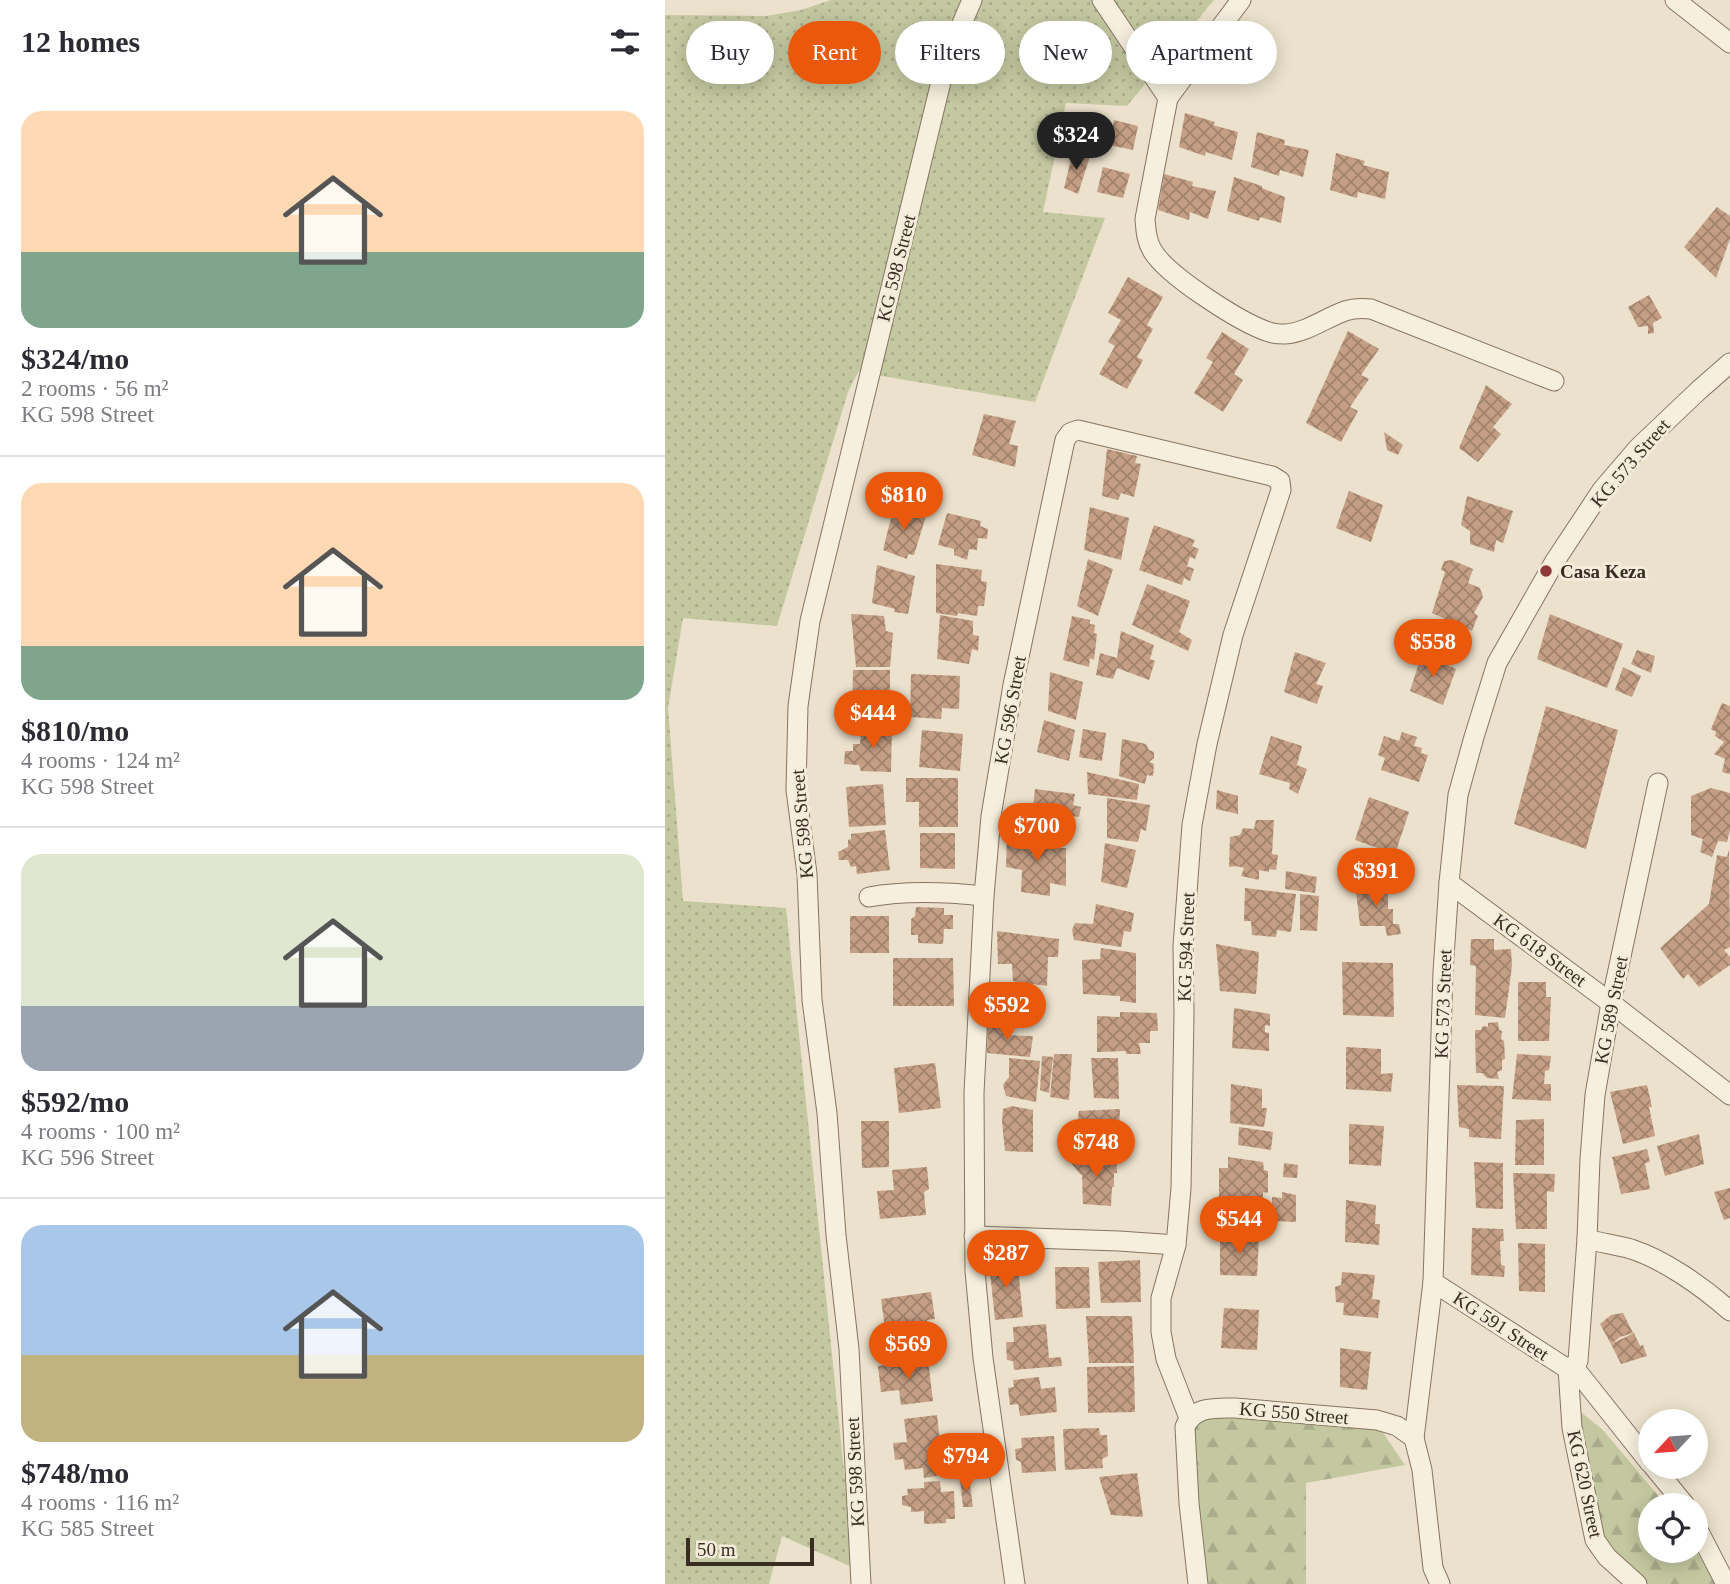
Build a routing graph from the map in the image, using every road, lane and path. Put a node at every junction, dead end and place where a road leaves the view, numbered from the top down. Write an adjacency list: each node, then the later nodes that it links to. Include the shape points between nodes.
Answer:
1 (972, 0): 28 (street, KG 598 Street, via 946,61 810,621 798,706 796,790 807,874 812,1000 849,1349)
2 (1102, 0): 6 (street)
3 (1241, 0): 6 (street)
4 (1675, 0): 5 (street)
5 (1730, 43)
6 (1168, 99): 8 (street, via 1145,219 1151,249 1173,273 1222,308 1271,333 1302,330 1346,310 1371,309)
7 (1730, 363): 11 (street, KG 573 Street, via 1638,448 1602,489 1497,663 1458,795)
8 (1554, 381)
9 (1280, 481): 12 (street, KG 596 Street, via 1272,475 1078,430 1065,440 1013,685 991,816); 18 (street, KG 594 Street, via 1281,490 1233,635 1192,825 1183,946 1181,1188)
10 (1658, 783): 14 (street, KG 589 Street)
11 (1449, 883): 14 (street, KG 618 Street); 19 (street, KG 573 Street)
12 (984, 896): 13 (street, via 893,892); 16 (street, KG 596 Street, via 974,1093)
13 (869, 897)
14 (1611, 1003): 15 (street, KG 618 Street); 17 (street, KG 589 Street, via 1595,1095)
15 (1730, 1095)
16 (974, 1236): 18 (street); 29 (street, KG 596 Street, via 983,1358)
17 (1587, 1239): 20 (street, via 1631,1249 1662,1263); 21 (street, KG 591 Street, via 1578,1361)
18 (1176, 1245): 22 (street, KG 594 Street, via 1161,1298 1161,1332 1166,1359)
19 (1433, 1282): 21 (street, KG 591 Street); 23 (street, KG 573 Street)
20 (1730, 1311)
21 (1570, 1367): 24 (street); 32 (street, KG 620 Street, via 1572,1428 1595,1540 1607,1558)
22 (1189, 1419): 23 (street, KG 550 Street, via 1212,1408 1235,1408 1377,1420); 30 (street, via 1185,1439)
23 (1415, 1438): 31 (street, via 1433,1568)
24 (1638, 1448)
25 (1664, 1479): 26 (street)
26 (1675, 1493)
27 (1708, 1549): 33 (street)
28 (861, 1584)
29 (1015, 1584)
30 (1198, 1584)
31 (1440, 1584)
32 (1637, 1584)
33 (1726, 1584)

